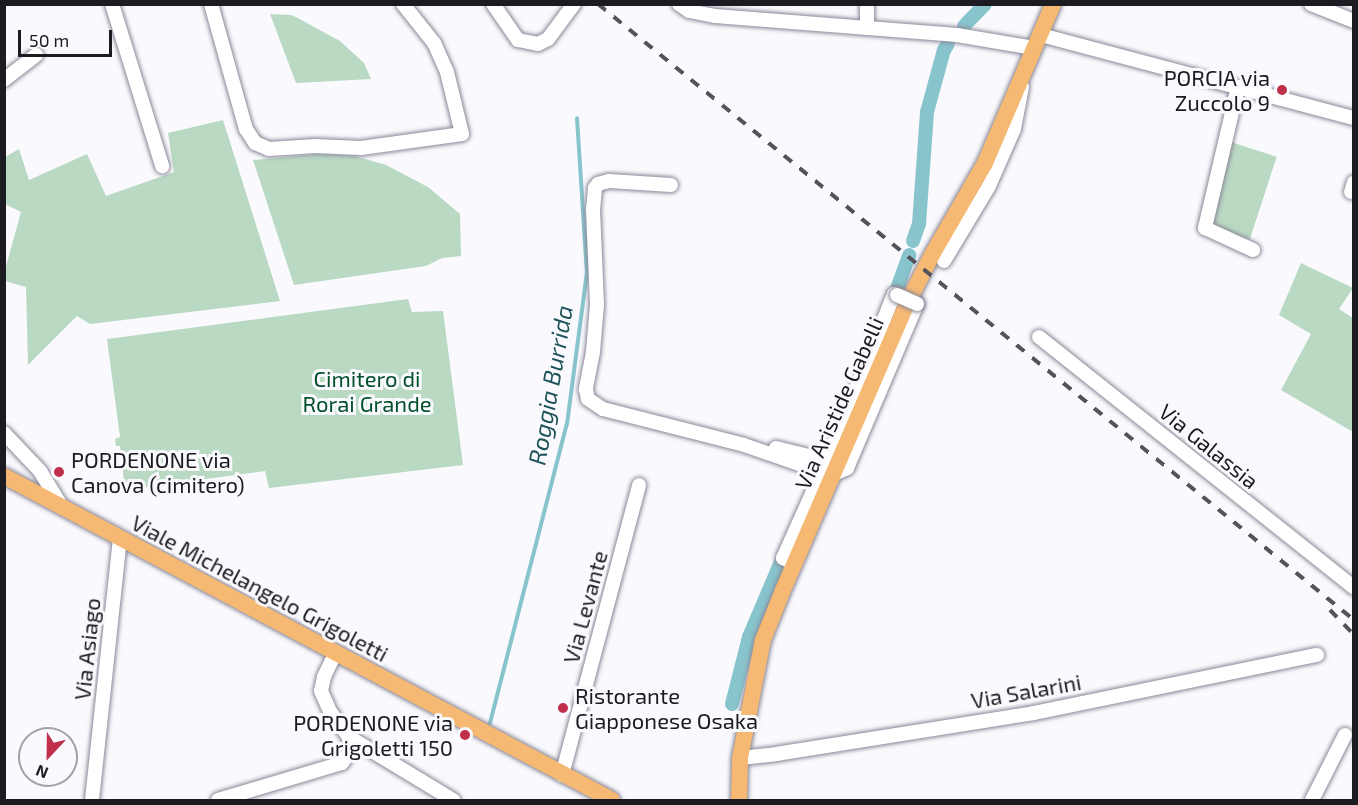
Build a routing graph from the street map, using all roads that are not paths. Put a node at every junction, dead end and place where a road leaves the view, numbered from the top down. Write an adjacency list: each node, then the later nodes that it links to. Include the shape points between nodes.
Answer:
1 (112, 4): 19 (street)
2 (211, 4): 3 (street, via 246,129 255,143 269,149 361,148 462,134 447,72 434,43)
3 (403, 4)
4 (493, 4): 5 (street, via 518,40 538,44 548,39)
5 (574, 4)
6 (679, 4): 10 (street, via 689,11)
7 (867, 4): 12 (street)
8 (1053, 4): 13 (main road, Via Aristide Gabelli)
9 (1311, 4): 11 (street)
10 (715, 10): 12 (street)
11 (1353, 21)
12 (867, 28): 13 (street)
13 (1037, 42): 15 (main road, Via Aristide Gabelli); 17 (street)
14 (36, 55): 16 (street)
15 (1025, 73): 22 (street, Via Aristide Gabelli, via 1014,129 989,186); 25 (main road, Via Aristide Gabelli, via 985,163 933,253)
16 (4, 80)
17 (1238, 87): 18 (street); 21 (street, via 1205,228)
18 (1353, 118)
19 (162, 166)
20 (671, 185): 25 (street, via 609,181 595,188 596,327 586,394 590,402 603,409)
21 (1253, 250)
22 (944, 261)
23 (1039, 337): 30 (street, Via Galassia)
24 (4, 433): 28 (street, via 40,471)
25 (829, 468): 25 (street, bridge, via 847,468 917,304 894,294); 35 (main road, Via Aristide Gabelli, via 763,640)
26 (4, 476): 28 (main road, Viale Michelangelo Grigoletti)
27 (639, 485): 36 (street, Via Levante)
28 (62, 507): 29 (main road, Viale Michelangelo Grigoletti)
29 (120, 538): 31 (main road, Viale Michelangelo Grigoletti); 37 (street, Via Asiago)
30 (1353, 588)
31 (335, 654): 34 (street, via 321,691); 36 (main road, Viale Michelangelo Grigoletti)
32 (1317, 655): 35 (street, Via Salarini, via 1034,713)
33 (1345, 735): 43 (street)
34 (349, 737): 38 (street, via 351,750 342,763); 39 (street)
35 (739, 763): 41 (main road, Via Aristide Gabelli); 42 (main road, Via Aristide Gabelli)
36 (562, 775): 40 (main road, Viale Michelangelo Grigoletti)
37 (92, 801)
38 (218, 801)
39 (453, 801)
40 (612, 801)
41 (729, 801)
42 (739, 801)
43 (1312, 801)

